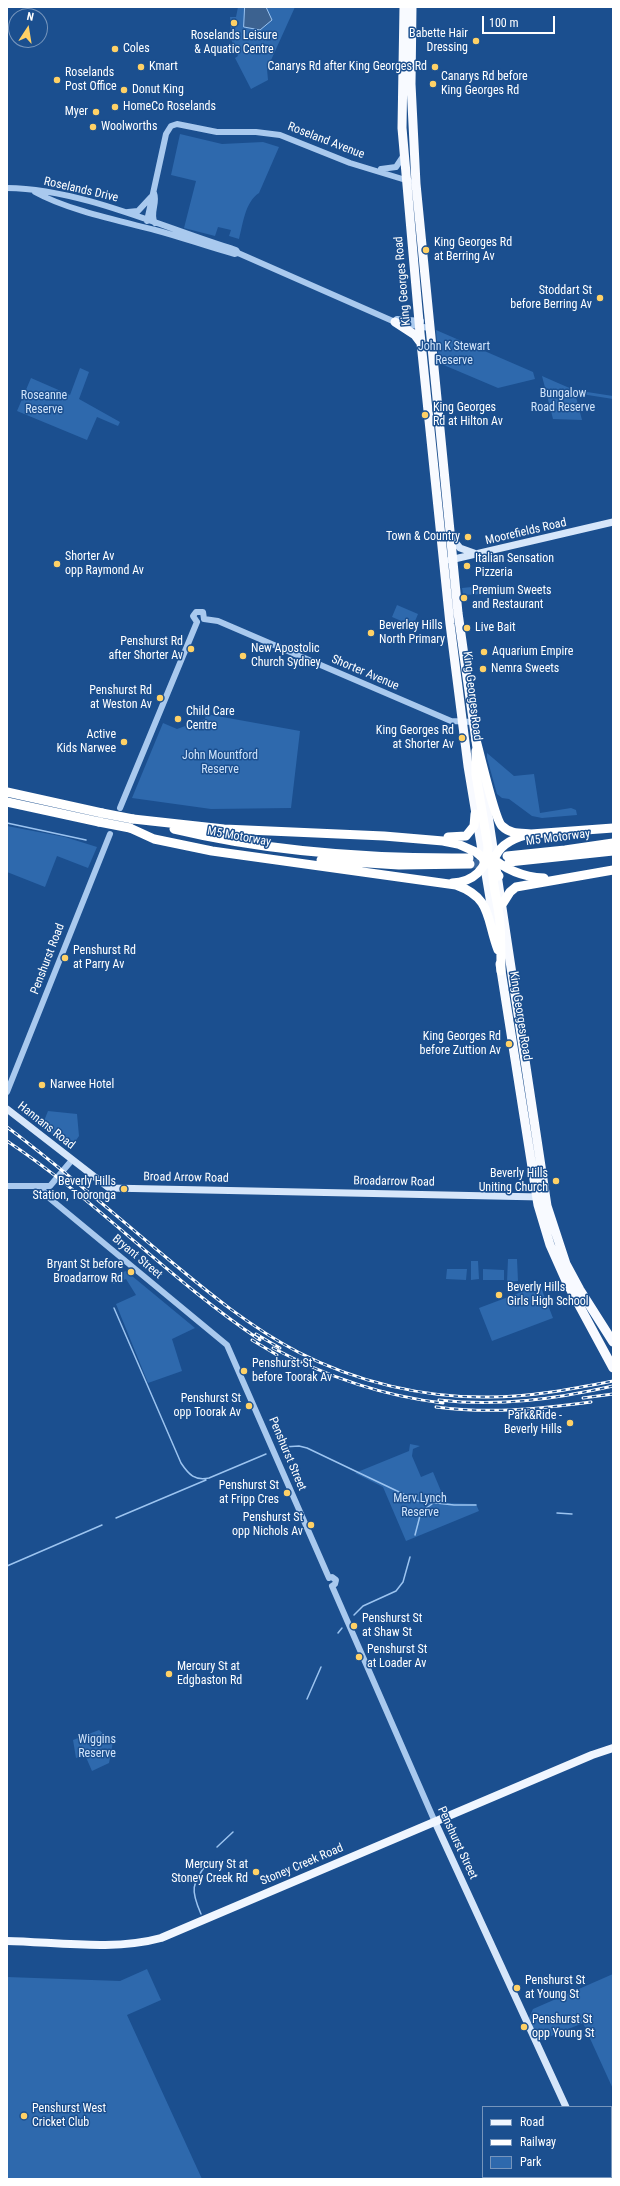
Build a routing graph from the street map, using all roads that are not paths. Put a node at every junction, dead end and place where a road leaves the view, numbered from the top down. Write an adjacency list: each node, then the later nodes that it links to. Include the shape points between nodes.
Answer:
1 (404, 7): 3 (highway, King Georges Road, via 401,110)
2 (412, 7): 6 (highway, King Georges Road, via 411,79)
3 (404, 155): 4 (street, Roseland Avenue, via 396,167); 5 (highway, King Georges Road)
4 (375, 170): 5 (street, Roseland Avenue); 9 (street, Roseland Avenue, via 358,166 280,135 217,132 177,124 167,131)
5 (406, 179): 6 (street, Roseland Avenue); 18 (highway, King Georges Road)
6 (416, 184): 19 (highway, King Georges Road)
7 (7, 188): 8 (street)
8 (31, 189): 10 (street, Roselands Drive, via 73,196); 12 (street, Roselands Drive, via 43,197)
9 (154, 193): 10 (street, via 138,211); 11 (street, Roseland Avenue, via 156,200); 13 (street, Roseland Avenue)
10 (124, 211): 13 (street, Roselands Drive)
11 (153, 216): 13 (street); 14 (street, Roseland Avenue)
12 (120, 221): 13 (street, Roselands Drive); 15 (street, Roselands Drive)
13 (147, 221): 14 (street, Roselands Drive); 15 (street, Roselands Drive)
14 (155, 223): 16 (street, Roselands Drive, via 236,250)
15 (154, 230): 16 (street, Roselands Drive)
16 (238, 253): 17 (street, Roselands Drive)
17 (391, 320): 18 (street, Roselands Drive); 20 (highway, via 415,335)
18 (420, 324): 19 (street, Roselands Drive); 20 (highway, King Georges Road)
19 (429, 325): 22 (highway, King Georges Road)
20 (421, 344): 25 (highway, King Georges Road)
21 (613, 522): 23 (main road, Moorefields Road)
22 (450, 535): 23 (main road, via 460,548); 24 (highway, King Georges Road)
23 (479, 554): 24 (main road, Moorefields Road)
24 (453, 560): 25 (main road, Moorefields Road); 28 (highway, King Georges Road)
25 (443, 562): 29 (highway, King Georges Road)
26 (204, 619): 27 (street); 27 (street, via 203,612 196,612 193,616); 29 (street, Shorter Avenue, via 218,621 451,721)
27 (197, 622): 33 (street)
28 (473, 722): 29 (street, Shorter Avenue); 30 (highway, King Georges Road)
29 (463, 723): 34 (highway, King Georges Road)
30 (476, 740): 39 (highway, via 498,822 511,832); 43 (highway, via 476,775)
31 (7, 792): 35 (highway, M5 Motorway, bridge)
32 (7, 802): 36 (highway, M5 Motorway, bridge)
33 (120, 808)
34 (475, 814): 40 (highway, via 471,832 459,838); 43 (highway, King Georges Road, via 481,842)
35 (134, 819): 36 (highway, M5 Motorway, via 211,837 292,849 470,861 370,864 310,859 238,850); 40 (highway, via 278,833)
36 (130, 828): 46 (highway, via 154,839 212,851)
37 (613, 828): 39 (highway)
38 (110, 834): 50 (street, Penshurst Road)
39 (531, 834): 43 (highway, via 512,840 501,847)
40 (384, 836): 43 (highway, via 458,844)
41 (613, 843): 42 (highway, M5 Motorway, via 508,859)
42 (613, 851)
43 (490, 860): 45 (highway, via 520,874); 46 (highway, via 480,873 472,878); 47 (highway, King Georges Road, via 499,876); 48 (highway, King Georges Road); 49 (highway, via 500,924)
44 (613, 870): 45 (highway)
45 (556, 879): 47 (highway, via 516,887)
46 (445, 883): 48 (highway, via 465,888 482,901)
47 (503, 903): 56 (highway, King Georges Road)
48 (498, 950): 49 (highway, King Georges Road)
49 (501, 971): 56 (highway, King Georges Road)
50 (7, 1092)
51 (7, 1109): 52 (main road, Hannans Road)
52 (72, 1160): 54 (street, via 52,1184); 55 (main road, Broad Arrow Road, via 105,1186)
53 (7, 1186): 54 (street)
54 (41, 1187): 57 (street, Bryant Street, via 48,1197)
55 (252, 1190): 56 (main road, Broadarrow Road)
56 (540, 1197): 58 (highway, King Georges Road, via 566,1264); 59 (highway, King Georges Road, via 544,1228 559,1267)
57 (223, 1341): 63 (street, Penshurst Street, via 230,1351 329,1578 327,1583 332,1586)
58 (613, 1342)
59 (612, 1364)
60 (613, 1743): 62 (main road, Stoney Creek Road, via 597,1750)
61 (613, 1748): 62 (main road, Stoney Creek Road)
62 (595, 1754): 63 (main road, Stoney Creek Road)
63 (435, 1822): 64 (main road, Stoney Creek Road, via 161,1938 117,1944); 65 (main road, Penshurst Street)
64 (7, 1941)
65 (566, 2106)

